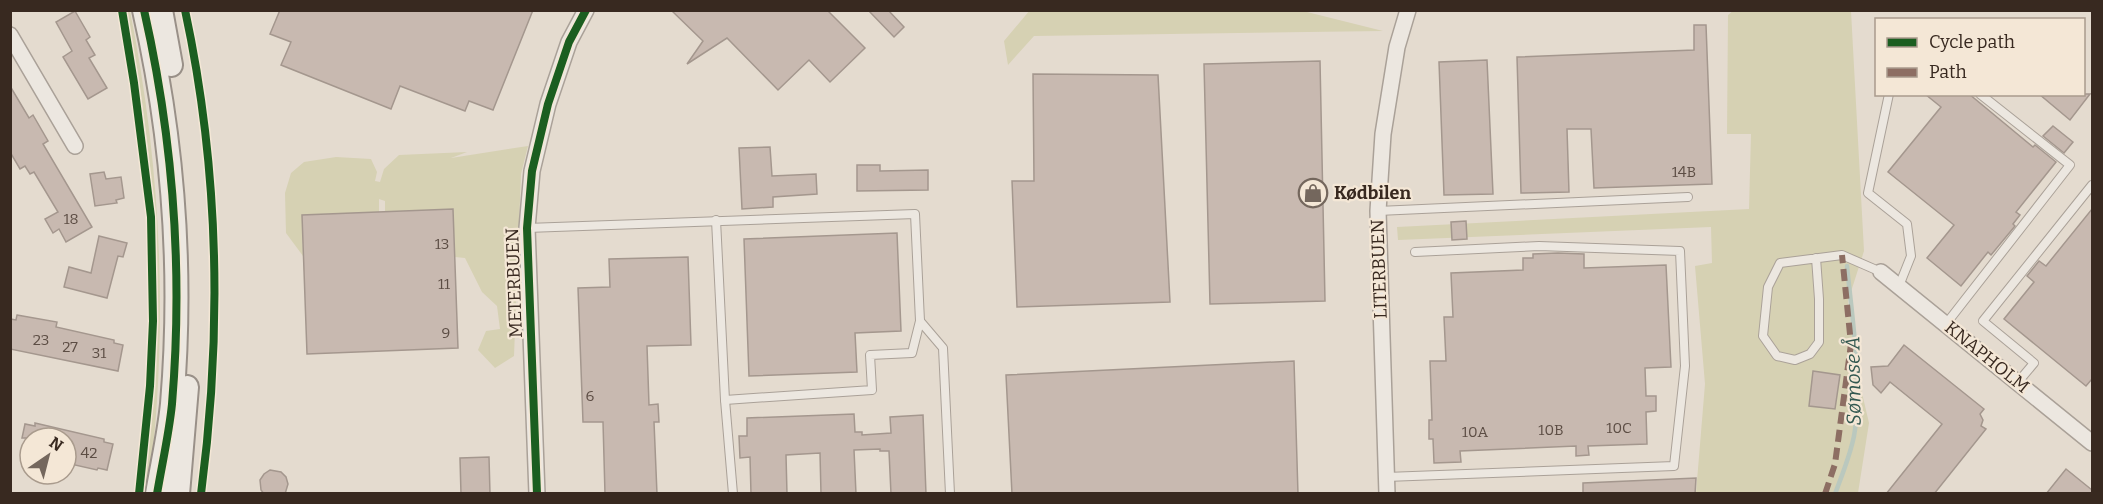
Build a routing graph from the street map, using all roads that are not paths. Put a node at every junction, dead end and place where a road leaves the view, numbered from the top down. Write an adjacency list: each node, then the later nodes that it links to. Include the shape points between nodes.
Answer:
1 (144, 10): 24 (street, via 169,166 176,262 171,407)
2 (161, 10): 25 (street, via 184,163 191,263 190,346)
3 (586, 10): 13 (street, METERBUEN, via 569,42 548,104 532,171)
4 (1408, 10): 11 (street, LITERBUEN, via 1397,47 1383,134)
5 (10, 35): 8 (street)
6 (1889, 96): 17 (lane, via 1868,193 1907,224 1911,256)
7 (1983, 96): 19 (lane, via 2070,165)
8 (75, 146)
9 (2092, 185): 20 (lane, via 1983,321 2034,363)
10 (1688, 197): 11 (lane)
11 (1378, 211): 23 (street, LITERBUEN)
12 (716, 220): 13 (lane); 18 (lane, via 915,214); 21 (lane)
13 (526, 228): 26 (street, METERBUEN)
14 (1415, 252): 23 (lane, via 1539,246 1680,251 1684,366 1674,466)
15 (1816, 258): 15 (lane, via 1819,342 1810,354 1795,360 1777,356 1763,336 1768,287 1780,263); 16 (lane, via 1842,255)
16 (1881, 272): 17 (street, KNAPHOLM)
17 (1899, 286): 19 (street, KNAPHOLM)
18 (920, 321): 21 (lane, via 912,353 870,355 872,390); 28 (lane, via 943,348)
19 (1946, 324): 20 (street, KNAPHOLM)
20 (2018, 382): 22 (street, KNAPHOLM)
21 (725, 400): 27 (lane)
22 (2092, 443)
23 (1386, 477): 29 (street, LITERBUEN)
24 (157, 494)
25 (178, 494)
26 (537, 494)
27 (733, 494)
28 (950, 494)
29 (1387, 494)

